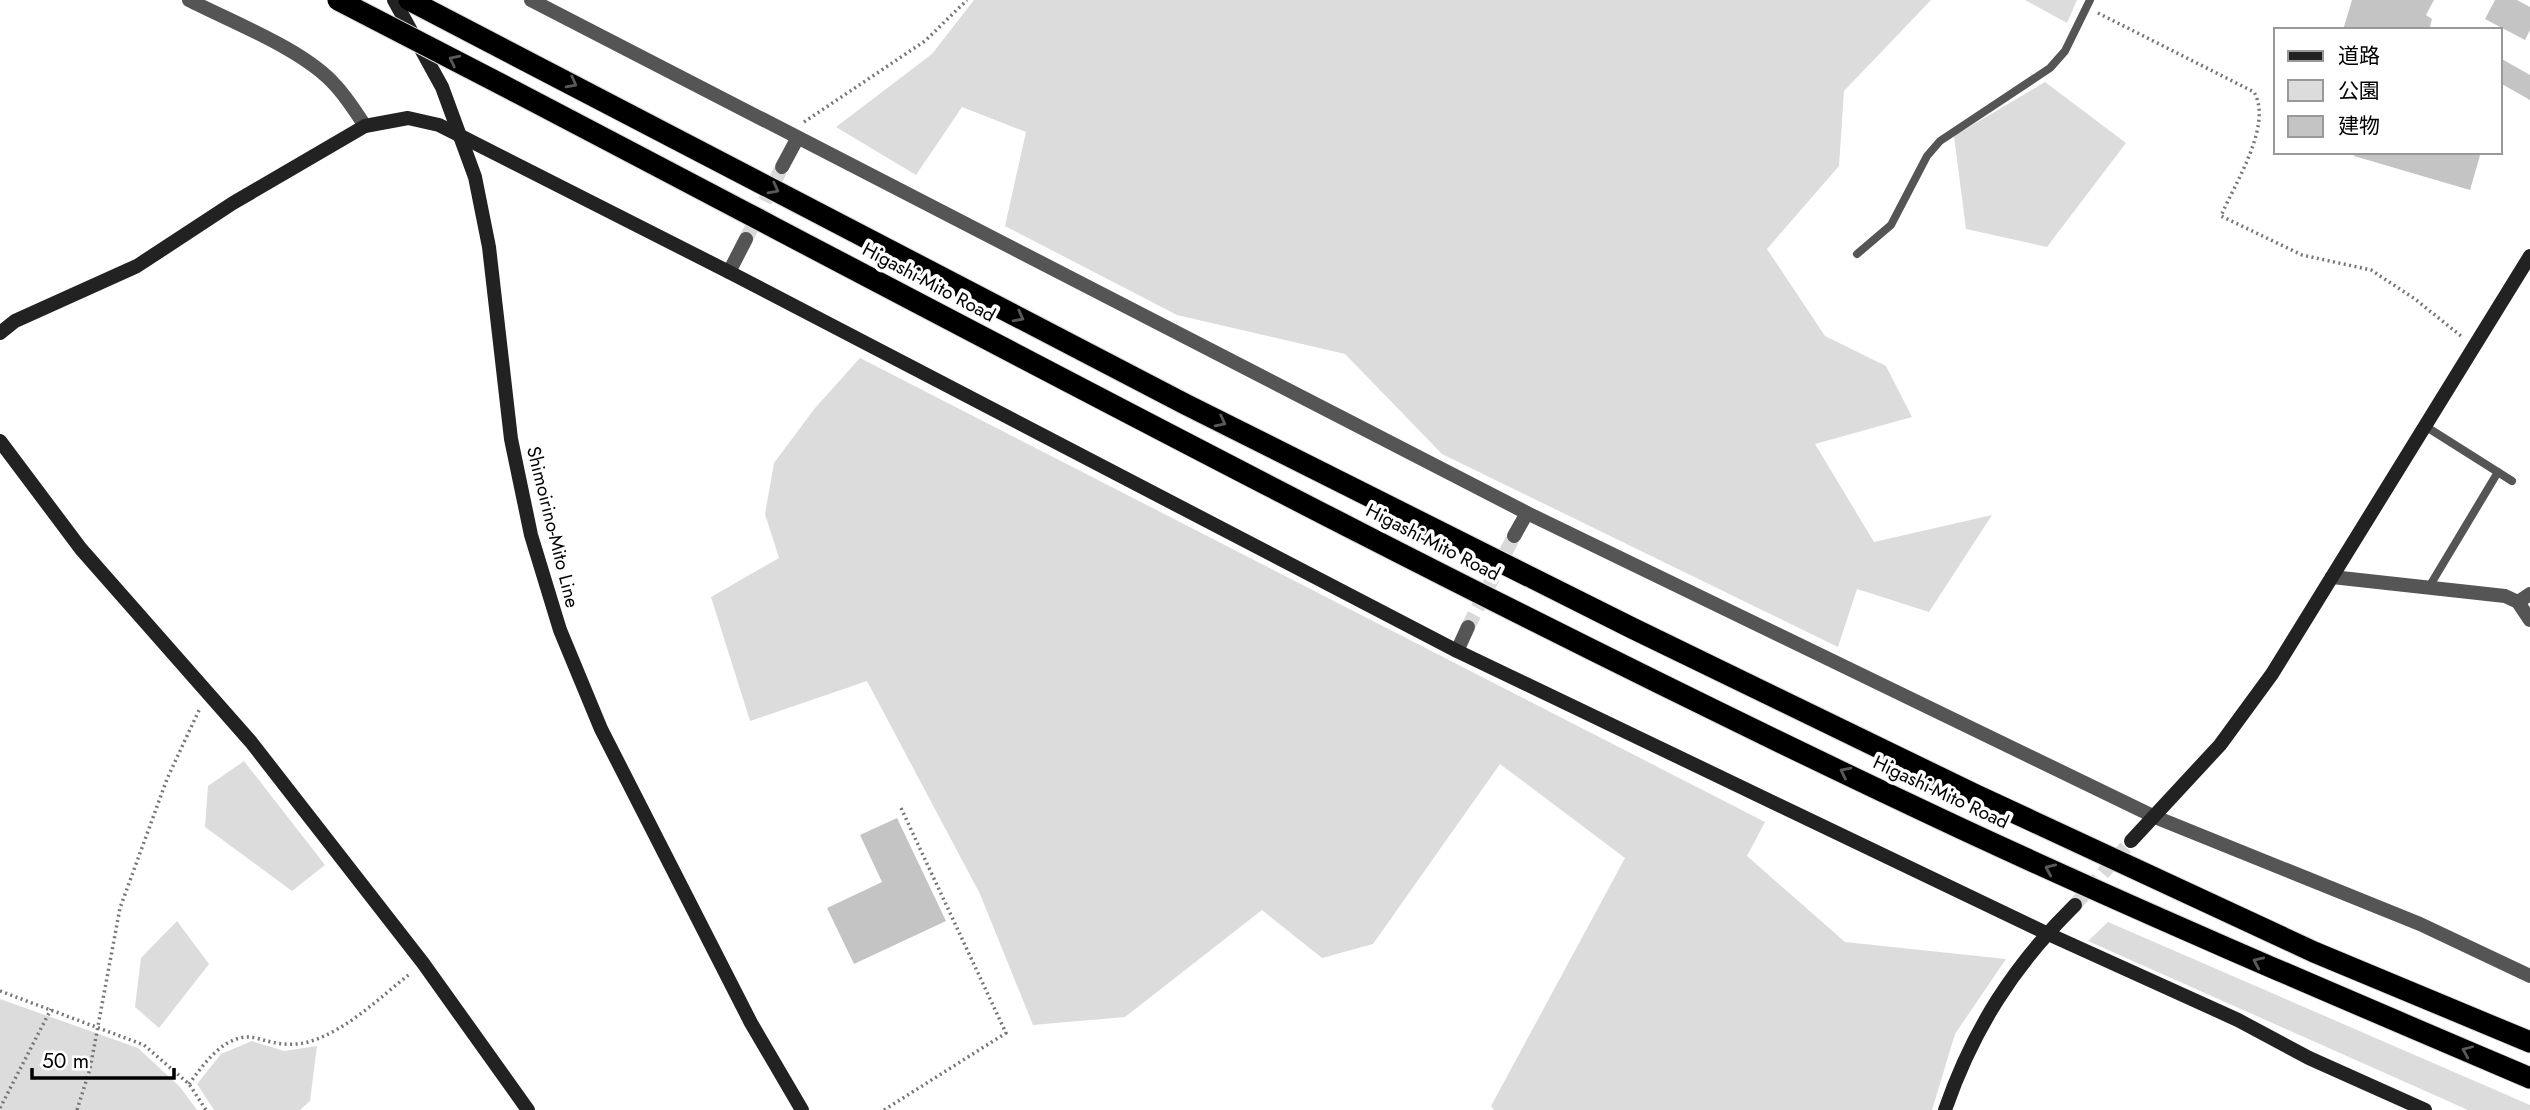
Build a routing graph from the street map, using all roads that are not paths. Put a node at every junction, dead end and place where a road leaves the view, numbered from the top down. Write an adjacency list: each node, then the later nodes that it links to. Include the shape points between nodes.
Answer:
1 (190, 0): 7 (street, via 302,58 348,100)
2 (338, 0): 34 (highway, Higashi-Mito Road, one-way to 2, bridge, via 1962,829 1616,661)
3 (394, 0): 8 (street, Shimoirino-Mito Line, via 442,87)
4 (409, 0): 33 (highway, Higashi-Mito Road, one-way to 33, via 1185,404 1632,628 2289,940)
5 (531, 0): 9 (street)
6 (2089, 4): 12 (lane, via 2066,51 2050,68 1940,141 1927,156 1891,225)
7 (365, 126): 8 (street, via 408,118); 15 (street, via 137,266 38,310)
8 (462, 136): 14 (street); 36 (street, Shimoirino-Mito Line, via 489,247 511,439 531,535 560,630 601,729 751,1023)
9 (797, 139): 10 (street); 20 (street)
10 (782, 167)
11 (746, 239): 14 (street)
12 (1857, 254)
13 (2530, 256): 16 (street)
14 (729, 272): 27 (street)
15 (0, 333)
16 (2425, 426): 18 (lane); 22 (street)
17 (0, 441): 35 (street, via 81,549 208,690 424,963)
18 (2498, 472): 19 (lane); 23 (lane)
19 (2512, 481)
20 (1527, 513): 21 (street); 28 (street)
21 (1514, 536)
22 (2332, 577): 23 (street); 28 (street, via 2244,714)
23 (2429, 587): 24 (street)
24 (2524, 598): 25 (street)
25 (2530, 620)
26 (1468, 627): 27 (street)
27 (1457, 651): 31 (street)
28 (2155, 817): 29 (street); 32 (street, via 2420,924)
29 (2131, 841)
30 (2075, 905): 31 (street)
31 (2046, 933): 37 (street, via 1991,1006); 38 (street)
32 (2530, 976)
33 (2530, 1042)
34 (2530, 1078)
35 (528, 1110)
36 (802, 1110)
37 (1945, 1110)
38 (2425, 1110)

